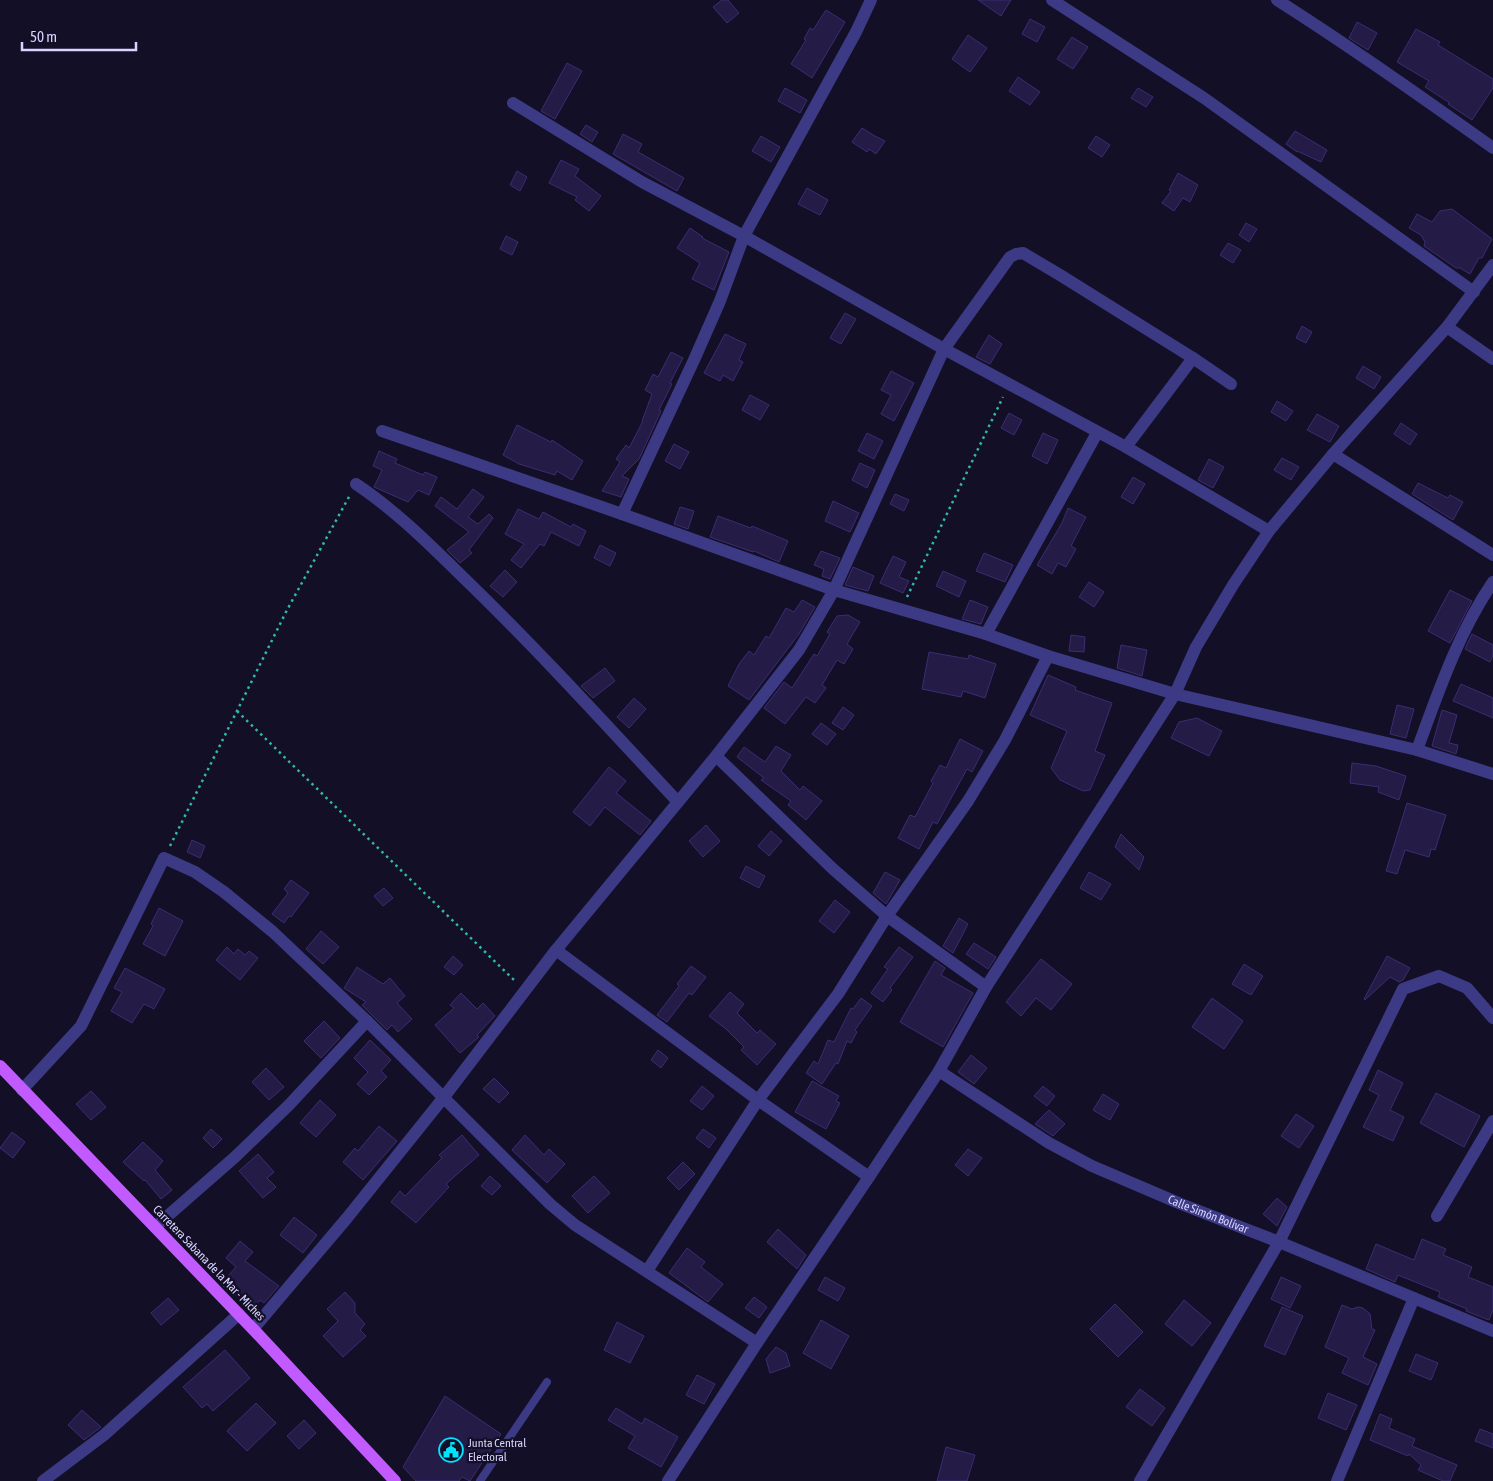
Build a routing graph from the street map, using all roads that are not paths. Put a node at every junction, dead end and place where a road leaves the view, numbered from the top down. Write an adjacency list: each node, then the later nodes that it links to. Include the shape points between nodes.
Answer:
1 (871, 0): 6 (street)
2 (1052, 0): 8 (street, via 1204,98)
3 (1277, 0): 5 (street, via 1403,83)
4 (513, 103): 6 (street, via 642,182)
5 (1493, 148)
6 (744, 236): 10 (street); 19 (street, via 716,309)
7 (1493, 265): 8 (street)
8 (1474, 292): 9 (street)
9 (1447, 327): 12 (street); 17 (street)
10 (944, 349): 11 (street, via 1010,257 1023,253); 15 (street); 23 (street)
11 (1193, 358): 13 (street); 16 (street)
12 (1493, 359)
13 (1231, 384)
14 (382, 431): 19 (street)
15 (1098, 433): 16 (street); 24 (street)
16 (1126, 447): 20 (street)
17 (1333, 454): 20 (street); 21 (street)
18 (356, 484): 30 (street, via 378,498 522,634)
19 (622, 514): 23 (street)
20 (1269, 531): 26 (street, via 1196,647)
21 (1493, 555)
22 (1493, 582): 27 (street, via 1464,631)
23 (834, 590): 24 (street); 28 (street, via 799,650)
24 (986, 634): 25 (street)
25 (1048, 656): 26 (street); 31 (street, via 1005,740 968,801)
26 (1175, 694): 27 (street); 33 (street)
27 (1417, 750): 29 (street)
28 (716, 756): 30 (street); 31 (street)
29 (1493, 774)
30 (678, 802): 32 (street)
31 (887, 916): 33 (street); 40 (street, via 838,994)
32 (556, 950): 39 (street); 40 (street)
33 (986, 987): 37 (street)
34 (1493, 1018): 45 (street, via 1467,988 1439,976 1403,989)
35 (367, 1021): 38 (street, via 273,932 224,892 195,872 164,858 81,1026); 39 (street); 44 (street, via 282,1111)
36 (0, 1066): 38 (main road, Carretera Sabana de la Mar - Miches)
37 (939, 1071): 42 (street); 45 (street, Calle Simón Bolívar, via 1049,1143 1092,1166)
38 (22, 1090): 44 (main road, Carretera Sabana de la Mar - Miches)
39 (444, 1097): 46 (street, via 556,1209); 49 (street)
40 (758, 1100): 42 (street); 46 (street)
41 (1493, 1121): 43 (street)
42 (869, 1177): 51 (street)
43 (1437, 1216)
44 (155, 1227): 48 (main road, Carretera Sabana de la Mar - Miches)
45 (1279, 1242): 47 (street, Calle Simón Bolívar); 57 (street)
46 (647, 1272): 51 (street)
47 (1414, 1298): 50 (street, Calle Simón Bolívar); 58 (street)
48 (239, 1314): 49 (main road, Carretera Sabana de la Mar - Miches); 53 (street, via 104,1435)
49 (253, 1328): 54 (main road, Carretera Sabana de la Mar - Miches)
50 (1493, 1332)
51 (757, 1343): 56 (street)
52 (547, 1382): 55 (lane)
53 (44, 1481)
54 (395, 1481)
55 (480, 1481)
56 (668, 1481)
57 (1140, 1481)
58 (1337, 1481)

